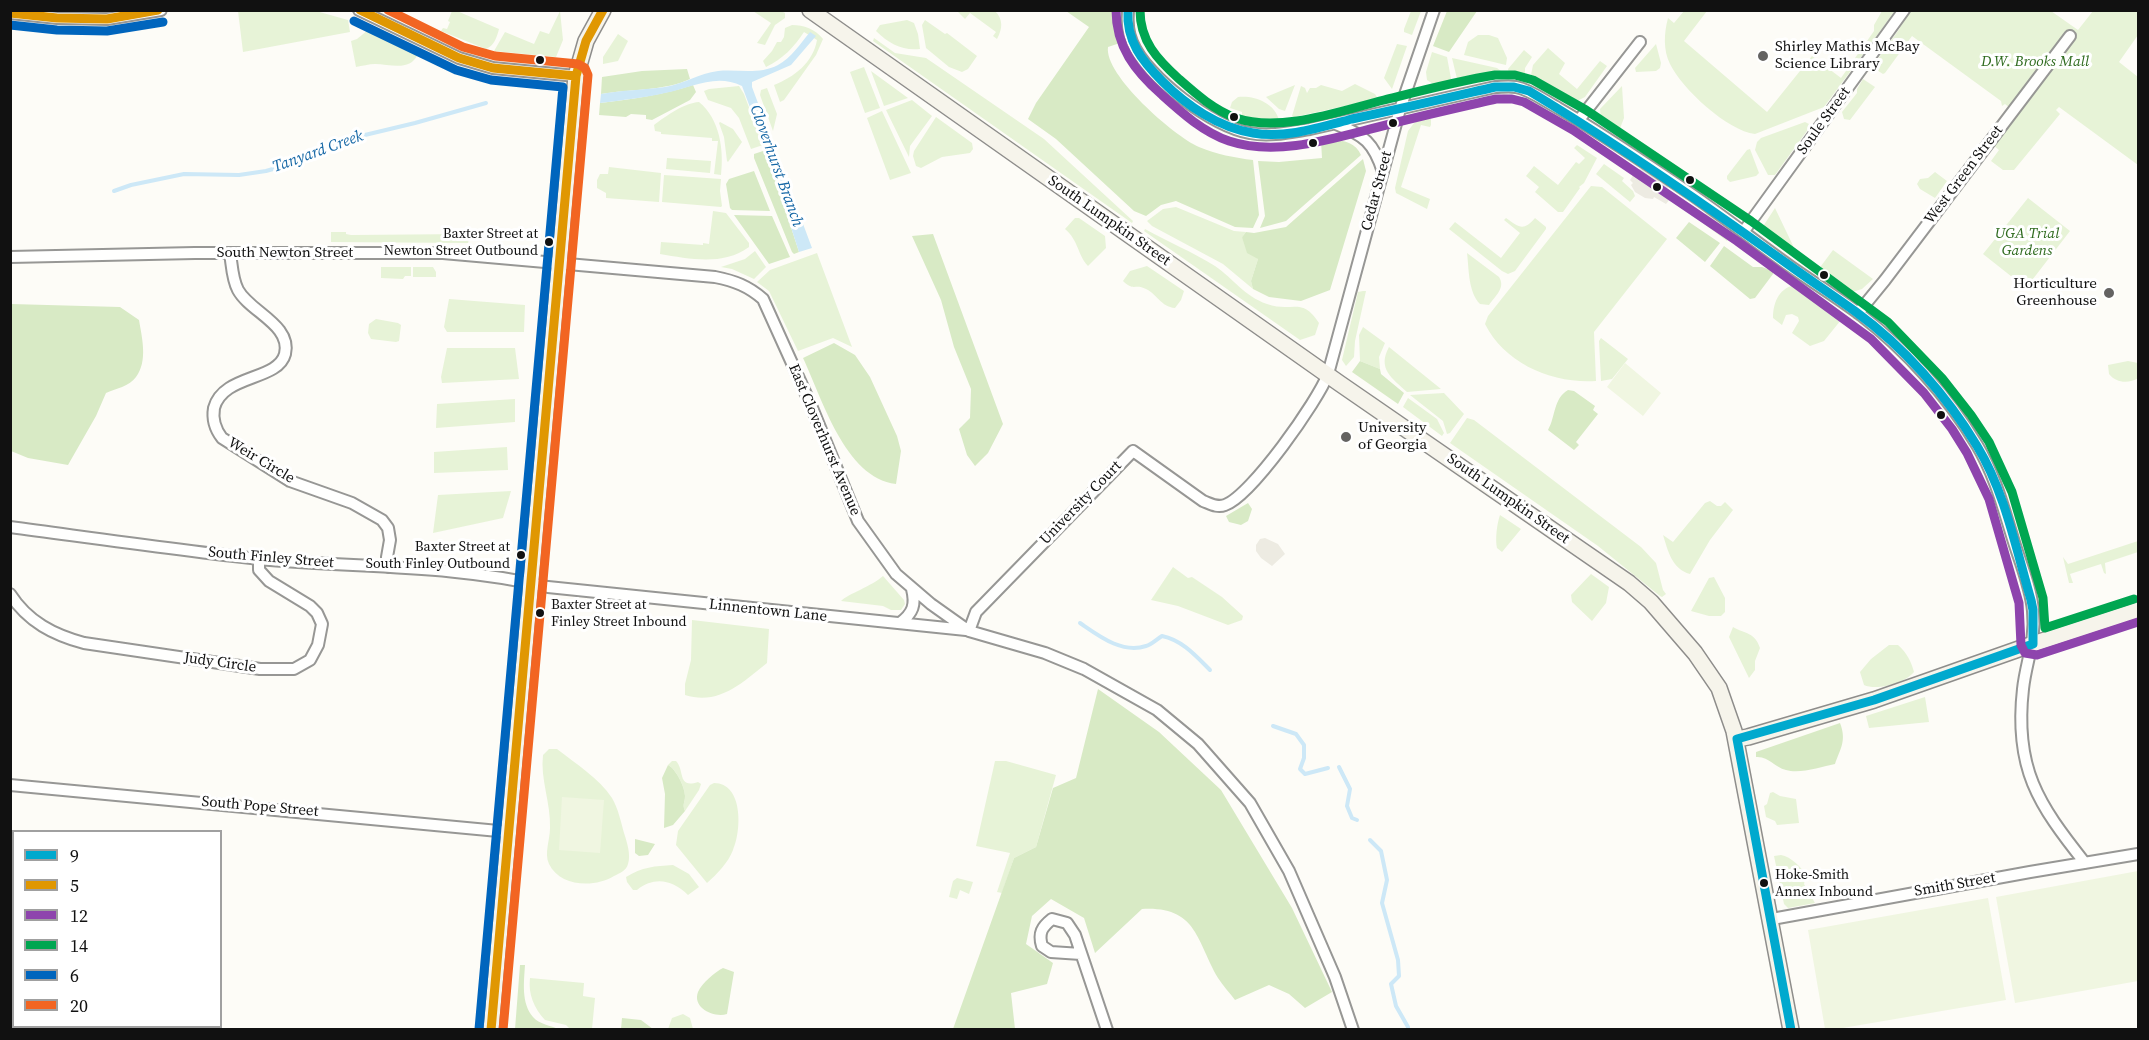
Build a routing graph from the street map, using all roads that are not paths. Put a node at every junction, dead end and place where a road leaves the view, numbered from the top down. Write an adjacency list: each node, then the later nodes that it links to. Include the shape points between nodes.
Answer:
1 (161, 10): 8 (street, via 107,20)
2 (359, 10): 11 (street, via 459,58 493,68)
3 (603, 10): 11 (main road, via 586,41)
4 (810, 10): 21 (main road, South Lumpkin Street)
5 (1128, 10): 14 (street, via 1132,42 1149,68 1214,120 1234,130 1264,134)
6 (1434, 10): 12 (street, Cedar Street)
7 (1904, 10): 16 (street, Soule Street)
8 (10, 13)
9 (2070, 36): 20 (street, West Green Street)
10 (1640, 42): 13 (street)
11 (576, 76): 19 (main road)
12 (1400, 109): 13 (street, via 1495,87 1514,87 1529,91); 14 (street); 15 (street, Cedar Street)
13 (1579, 120): 16 (street)
14 (1336, 124): 15 (street, via 1370,143)
15 (1383, 173): 21 (street, Cedar Street)
16 (1744, 231): 20 (street)
17 (230, 254): 18 (street, South Newton Street); 19 (street, South Newton Street, via 443,253); 24 (street, Weir Circle, via 238,291 282,332 286,342 285,354 277,366 236,384 219,397 213,412 216,430 222,438 290,481 352,503 382,520 390,540)
18 (10, 257)
19 (559, 264): 25 (main road); 26 (street, East Cloverhurst Avenue, via 715,277 749,287 763,299 858,521 879,553)
20 (1858, 313): 31 (street, via 1923,374 1978,447 2000,495 2031,600)
21 (1328, 374): 30 (street, University Court, via 1323,388 1247,489 1222,506 1203,501 1133,451 976,612); 32 (main road, South Lumpkin Street, via 1606,566 1651,602 1719,688)
22 (10, 527): 23 (street, South Finley Street)
23 (259, 559): 24 (street, South Finley Street); 27 (street, Judy Circle, via 259,570 269,581 310,606 322,624 318,645 309,660 294,669 260,669 84,643 59,636 35,622)
24 (388, 567): 25 (street, South Finley Street)
25 (531, 583): 29 (street, Linnentown Lane); 34 (main road)
26 (912, 589): 29 (street, via 913,609); 30 (street, East Cloverhurst Avenue)
27 (10, 594)
28 (2139, 610): 31 (main road)
29 (900, 623): 30 (street, Linnentown Lane)
30 (969, 631): 43 (street, East Cloverhurst Avenue, via 1084,669 1157,710 1198,744 1250,803 1289,871)
31 (2033, 644): 32 (main road, via 1859,705); 36 (street, via 2021,714 2026,764 2045,810)
32 (1737, 739): 37 (main road, South Lumpkin Street)
33 (10, 785): 34 (street, South Pope Street)
34 (509, 832): 41 (main road)
35 (2139, 854): 36 (street, Smith Street)
36 (2085, 863): 37 (street, Smith Street)
37 (1772, 919): 44 (main road, South Lumpkin Street)
38 (1081, 954): 42 (street)
39 (10, 1028): 40 (street)
40 (23, 1029)
41 (491, 1029)
42 (1107, 1029)
43 (1353, 1029)
44 (1791, 1029)

